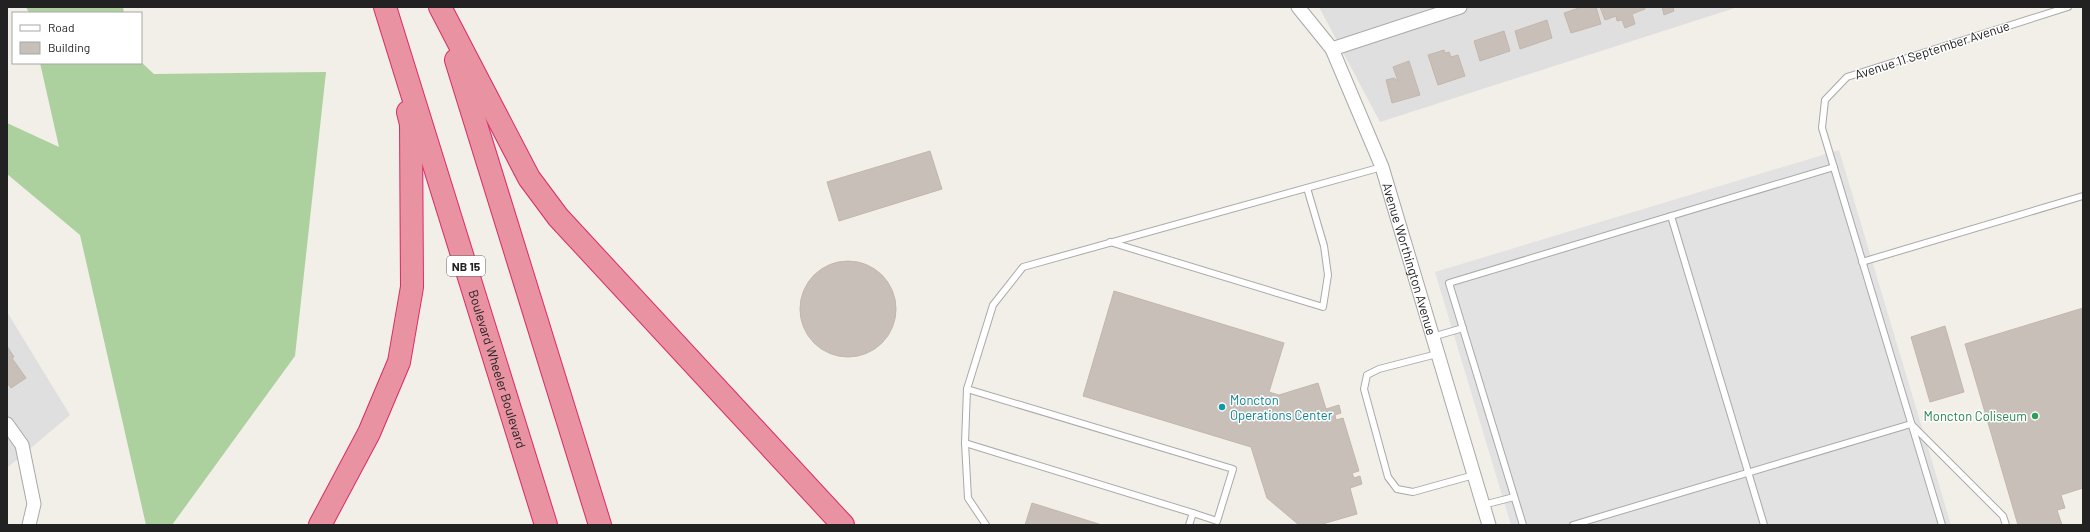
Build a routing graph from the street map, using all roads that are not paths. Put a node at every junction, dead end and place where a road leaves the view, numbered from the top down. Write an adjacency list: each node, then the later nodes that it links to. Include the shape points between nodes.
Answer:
1 (379, 7): 28 (highway, via 411,124 412,286 398,362 369,433)
2 (385, 7): 29 (highway, Boulevard Wheeler Boulevard / NB 15)
3 (440, 7): 30 (highway); 31 (highway, via 528,178 558,217)
4 (1298, 7): 7 (street, Avenue Worthington Avenue)
5 (2068, 7): 9 (lane, Avenue 11 September Avenue, via 1847,77 1825,100 1822,128)
6 (1456, 8): 7 (street)
7 (1332, 49): 8 (street, Avenue Worthington Avenue)
8 (1382, 167): 10 (lane); 16 (street, Avenue Worthington Avenue)
9 (1834, 167): 12 (lane); 14 (lane, Avenue 11 September Avenue)
10 (1307, 188): 13 (lane); 13 (lane, via 1324,246 1328,275 1323,307)
11 (2083, 196): 14 (lane)
12 (1671, 216): 15 (lane, via 1449,283); 22 (lane)
13 (1109, 242): 18 (lane, via 1023,267 993,305)
14 (1862, 262): 20 (lane, Avenue 11 September Avenue)
15 (1463, 328): 16 (lane); 24 (lane)
16 (1432, 337): 17 (street, Avenue Worthington Avenue)
17 (1437, 354): 23 (street, Avenue Worthington Avenue); 23 (lane, via 1367,375 1364,389 1388,477 1397,489 1413,492)
18 (967, 389): 21 (lane); 26 (lane, via 1233,469 1217,521)
19 (7, 424): 27 (street, via 22,445 34,504)
20 (1911, 424): 22 (lane); 38 (lane, Avenue 11 September Avenue); 39 (lane, via 2003,516)
21 (965, 443): 26 (lane); 32 (lane, via 968,498)
22 (1748, 473): 36 (lane); 37 (lane)
23 (1474, 475): 25 (street, Avenue Worthington Avenue)
24 (1514, 497): 25 (lane); 35 (lane)
25 (1483, 506): 34 (street, Avenue Worthington Avenue)
26 (1193, 513): 33 (lane)
27 (29, 525)
28 (320, 525)
29 (546, 525)
30 (600, 525)
31 (843, 525)
32 (986, 525)
33 (1189, 525)
34 (1488, 525)
35 (1522, 525)
36 (1573, 525)
37 (1764, 525)
38 (1942, 525)
39 (2006, 525)

